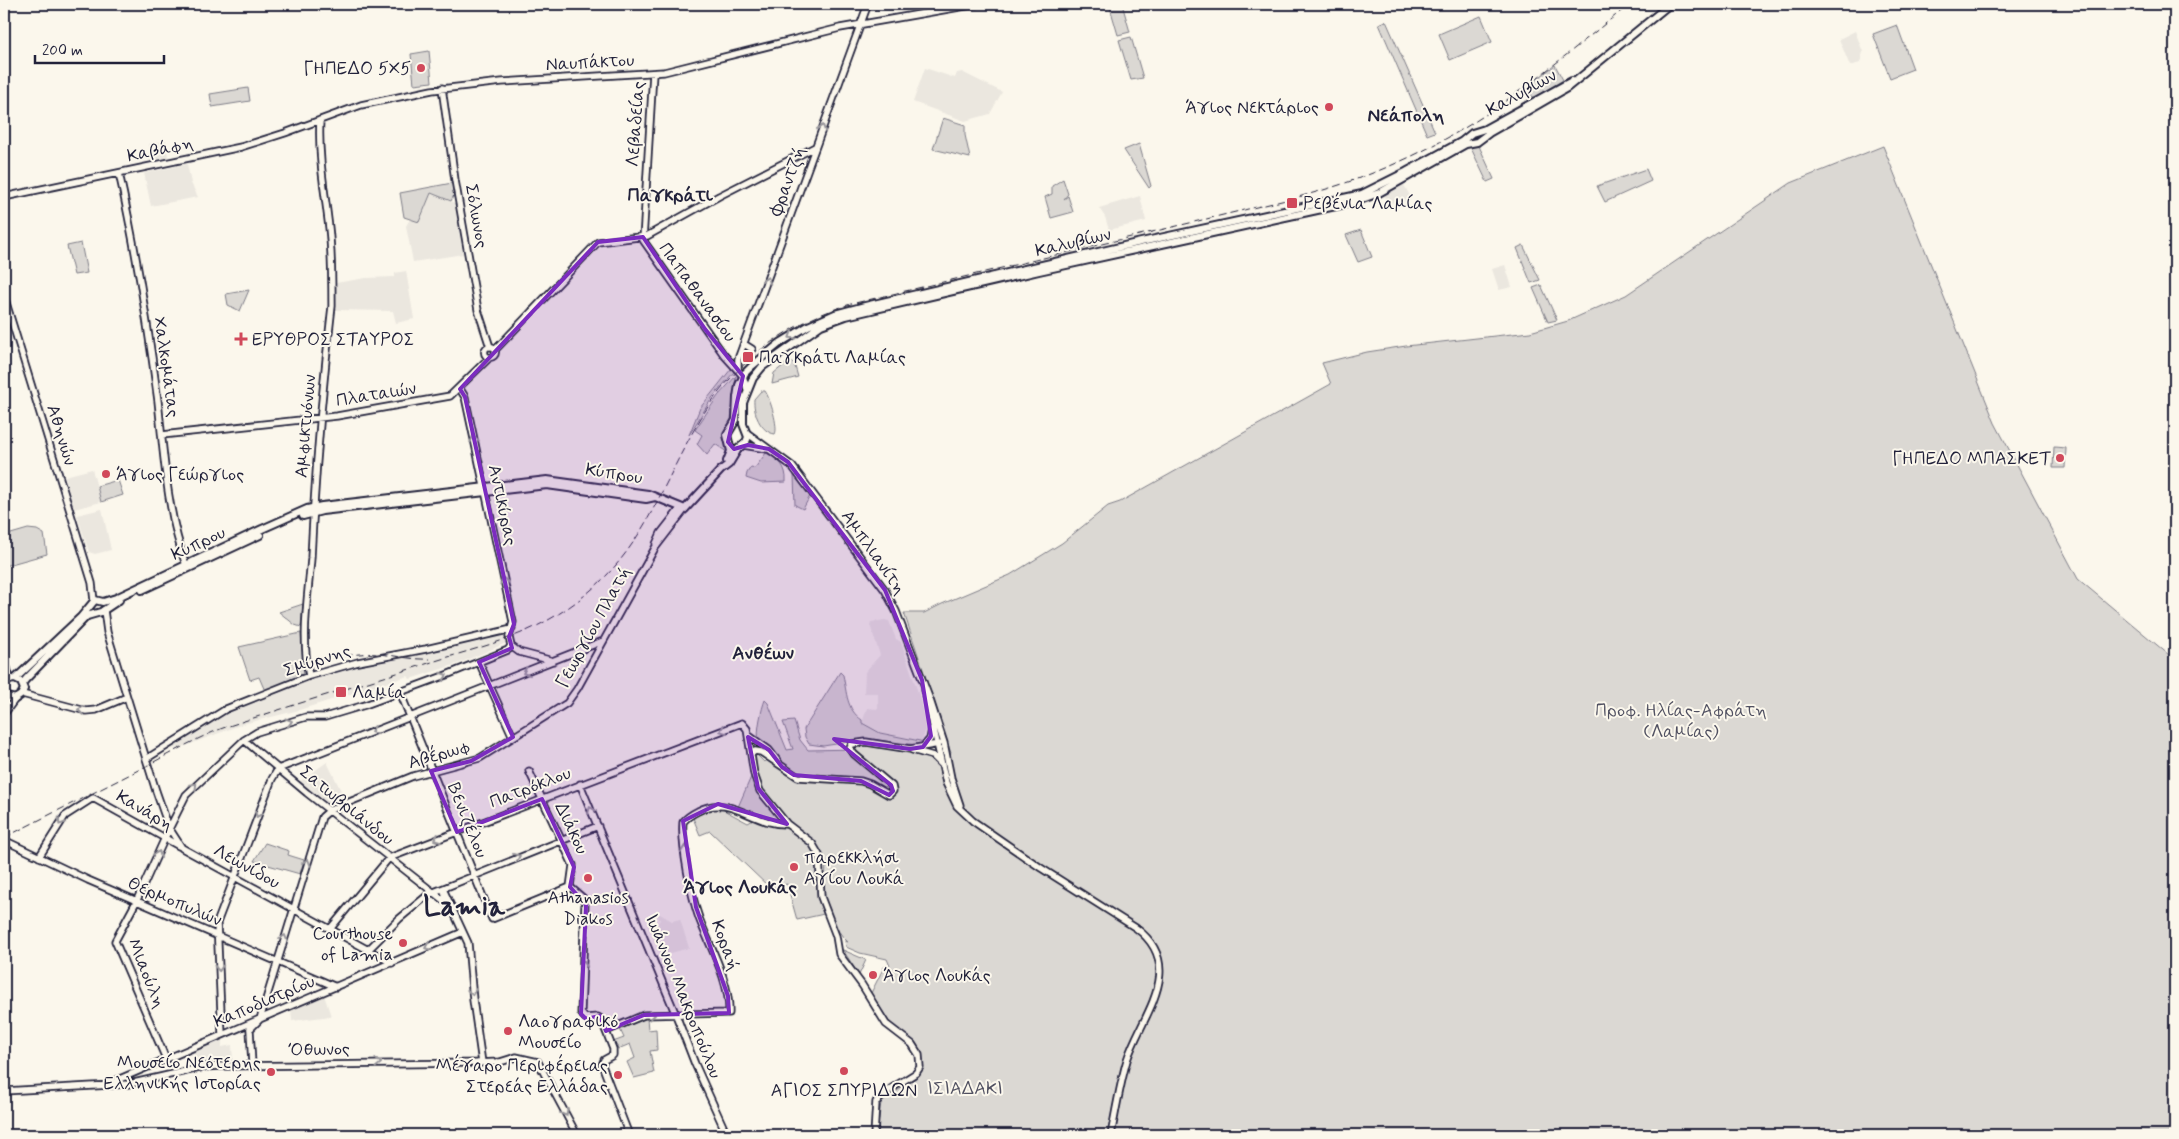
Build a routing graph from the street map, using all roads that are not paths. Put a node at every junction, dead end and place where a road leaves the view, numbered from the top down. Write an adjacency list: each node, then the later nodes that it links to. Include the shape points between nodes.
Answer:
1 (868, 4): 4 (street, Φραντζή)
2 (977, 4): 4 (street, Ναυπάκτου)
3 (1670, 4): 6 (main road, Καλυβίων)
4 (860, 24): 5 (street, Ναυπάκτου); 11 (street, Φραντζή, one-way to 4)
5 (654, 73): 7 (street, Ναυπάκτου); 14 (street, Λεβαδείας)
6 (1581, 76): 9 (main road, Καλυβίων); 10 (main road, Καλυβίων, via 1550,99)
7 (442, 88): 8 (street, Ναυπάκτου, via 361,105); 17 (street, Σόλωνος, via 478,310)
8 (320, 120): 12 (street, Καβάφη, via 240,147); 23 (street, Αμφικτυόνων, via 319,150 332,280)
9 (1473, 133): 10 (main road, via 1480,135); 20 (main road, Καλυβίων, one-way to 20, via 1362,194 835,314 780,343)
10 (1477, 141): 22 (main road, Καλυβίων, via 1354,202 833,320 813,330 762,367)
11 (816, 147): 14 (street); 16 (street, Φραντζή, one-way to 11)
12 (119, 173): 13 (street, Καβάφη); 26 (street, Χαλκομάτας, via 142,291)
13 (4, 197)
14 (643, 237): 17 (street, via 598,242); 19 (street, Παπαθανασίου, via 644,243)
15 (4, 296): 35 (street, Αθηνών)
16 (744, 344): 18 (street); 19 (street, Φραντζή)
17 (492, 349): 21 (street, Πλαταιών, via 485,353 489,358)
18 (752, 349)
19 (738, 370): 20 (street, Παπαθανασίου)
20 (743, 376): 22 (street, Παπαθανασίου); 24 (main road, via 737,392 736,420)
21 (460, 389): 23 (street, Πλαταιών, via 450,396); 31 (street, Αντικύρας, one-way to 21, via 465,397)
22 (747, 389): 25 (main road, Καλυβίων, via 743,402)
23 (321, 418): 26 (street, Πλαταιών); 33 (street, Αμφικτυόνων)
24 (730, 429): 25 (main road, via 737,426); 27 (main road, via 727,436)
25 (746, 431): 28 (main road, via 748,439); 29 (street, Αμπλιανίτη)
26 (162, 435): 34 (street, Χαλκομάτας, via 177,539)
27 (730, 444): 28 (main road); 30 (main road, Γεωργίου Πλατή, via 730,455)
28 (742, 446): 29 (street, Αμπλιανίτη); 30 (main road, Γεωργίου Πλατή, via 730,464)
29 (769, 449): 47 (street, Αμπλιανίτη, via 799,474 885,590 907,639)
30 (721, 470): 32 (main road, Γεωργίου Πλατή)
31 (485, 490): 32 (main road, Κύπρου, via 556,480 648,494); 33 (main road, Κύπρου); 36 (street, Αντικύρας, one-way to 31)
32 (684, 508): 37 (street, Γεωργίου Πλατή, via 661,533)
33 (314, 510): 34 (main road, Κύπρου); 35 (main road, Κύπρου); 43 (street, Αμφικτυόνων, via 306,631)
34 (186, 565): 35 (main road, Κύπρου)
35 (99, 606): 44 (main road, Κύπρου); 45 (main road, Κύπρου); 51 (street, Αθηνών)
36 (512, 629): 38 (street, Αντικύρας, via 509,637); 43 (street, Σμύρνης, via 358,662)
37 (603, 641): 40 (street); 54 (street, Γεωργίου Πλατή, via 571,698)
38 (511, 646): 40 (street, via 519,652); 41 (street)
39 (4, 657): 44 (street)
40 (553, 661): 46 (street, one-way to 46)
41 (479, 662): 46 (street); 48 (street, one-way to 41)
42 (4, 670): 44 (street)
43 (309, 676): 65 (street, Σμύρνης, via 226,710)
44 (7, 682): 45 (main road)
45 (22, 684): 50 (main road)
46 (490, 686): 56 (street); 59 (street)
47 (924, 690): 57 (street, Αμπλιανίτη); 62 (street, Αμπλιανίτη)
48 (400, 692): 56 (street, Βενιζέλου); 60 (street, one-way to 48, via 257,732 295,720 338,714)
49 (4, 694): 52 (main road); 53 (street)
50 (22, 694): 51 (street, one-way to 50, via 86,711); 52 (main road)
51 (127, 697): 65 (street, Αθηνών)
52 (15, 699): 55 (street)
53 (4, 702)
54 (550, 713): 59 (street, Αβέρωφ)
55 (4, 714)
56 (410, 717): 68 (street, one-way to 68); 69 (street, Βενιζέλου)
57 (931, 722): 62 (street, Αμπλιανίτη); 63 (street, via 931,736)
58 (748, 735): 61 (street); 64 (street); 71 (street, Πατρόκλου, one-way to 71, via 745,726 738,724)
59 (513, 737): 69 (street, Αβέρωφ, via 480,758)
60 (244, 740): 68 (street, Σατωβριάνδου); 77 (street, one-way to 60, via 189,791)
61 (760, 745): 64 (street, via 753,746); 67 (street, via 771,752)
62 (941, 746): 63 (street); 66 (street); 74 (street, via 954,792)
63 (922, 750): 66 (street, via 935,757); 67 (street, via 861,742 851,746 858,758 892,786 893,792 889,794 861,781 805,778)
64 (750, 752): 67 (street, via 761,752); 75 (street, via 758,788)
65 (147, 762): 77 (street, Λεωνίδου)
66 (942, 766): 74 (street, via 949,792)
67 (782, 767)
68 (278, 769): 73 (street, Σατωβριάνδου); 86 (street, one-way to 86)
69 (431, 771): 73 (street, Αβέρωφ); 78 (street, Βενιζέλου)
70 (529, 771): 72 (street, Διάκου)
71 (580, 784): 72 (street, Πατρόκλου); 76 (street, Ιωάννου Μακροπούλου, one-way to 71)
72 (542, 799): 78 (street, Πατρόκλου); 80 (street, Διάκου)
73 (330, 810): 84 (street, Σατωβριάνδου); 92 (street, one-way to 73, via 319,822)
74 (964, 812): 118 (street, via 1054,877 1136,928 1155,951 1160,971 1158,990 1128,1060)
75 (787, 824): 102 (street, Κοραή, one-way to 75, via 729,1013 728,996 696,907 683,822 688,816 718,804 765,821); 117 (street, via 812,843 819,855 822,896 839,954 882,1019 912,1044 919,1058 920,1067 916,1073 876,1102)
76 (598, 826): 80 (street); 102 (street, Ιωάννου Μακροπούλου)
77 (169, 828): 79 (street); 82 (street, Λεωνίδου)
78 (457, 832): 84 (street, Πατρόκλου, one-way to 84); 85 (street, Βενιζέλου)
79 (164, 838): 82 (street, Κανάρη); 83 (street, Κανάρη, one-way to 83, via 93,798 65,816); 90 (street, one-way to 79)
80 (561, 840): 85 (street, one-way to 80); 87 (street, Διάκου, via 574,866)
81 (4, 841): 83 (street, Θερμοπυλών)
82 (182, 848): 86 (street, Λεωνίδου)
83 (39, 857): 90 (street, Θερμοπυλών)
84 (389, 858): 89 (street, Σατωβριάνδου); 93 (street, Πατρόκλου)
85 (474, 875): 87 (street, Βενιζέλου, via 492,919); 88 (street)
86 (234, 876): 92 (street, Λεωνίδου); 95 (street, via 218,918)
87 (570, 887): 105 (street, one-way to 87, via 599,1017 585,1018 581,1012 586,905)
88 (443, 889): 89 (street); 91 (street)
89 (432, 893): 91 (street, Σατωβριάνδου); 96 (street, via 399,919)
90 (137, 901): 95 (street, Θερμοπυλών); 107 (street, Μιαούλη, via 115,941)
91 (452, 907): 94 (street)
92 (293, 909): 93 (street, Λεωνίδου); 98 (street, one-way to 92)
93 (330, 929): 96 (street, Λεωνίδου)
94 (463, 932): 99 (street, Καποδιστρίου, one-way to 99); 108 (street, one-way to 108, via 468,943)
95 (216, 935): 98 (street, Θερμοπυλών); 106 (street, one-way to 106)
96 (368, 950): 97 (street, Λεωνίδου)
97 (376, 955): 99 (street, Λεωνίδου); 100 (street)
98 (278, 961): 101 (street, Θερμοπυλών); 103 (street)
99 (392, 963): 100 (street, Καποδιστρίου)
100 (376, 969): 101 (street, Καποδιστρίου)
101 (336, 986): 103 (street, Καποδιστρίου)
102 (676, 1014): 105 (street, one-way to 102, via 644,1015); 116 (street, Ιωάννου Μακροπούλου)
103 (260, 1019): 104 (street)
104 (248, 1027): 106 (street, Καποδιστρίου); 109 (street)
105 (606, 1031): 115 (street, via 614,1052 603,1061 602,1068)
106 (222, 1035): 107 (street, Καποδιστρίου)
107 (166, 1059): 110 (street, Καποδιστρίου)
108 (482, 1062): 109 (street, Όθωνος, one-way to 108); 114 (street, Όθωνος, one-way to 114, via 500,1062 516,1057 535,1061)
109 (252, 1065): 111 (street, Όθωνος, via 204,1067)
110 (127, 1076): 111 (street); 112 (street, Καποδιστρίου)
111 (130, 1084): 112 (street, Όθωνος)
112 (104, 1085): 113 (street, Όθωνος)
113 (4, 1091)
114 (577, 1135)
115 (629, 1135)
116 (727, 1135)
117 (874, 1135)
118 (1111, 1135)

